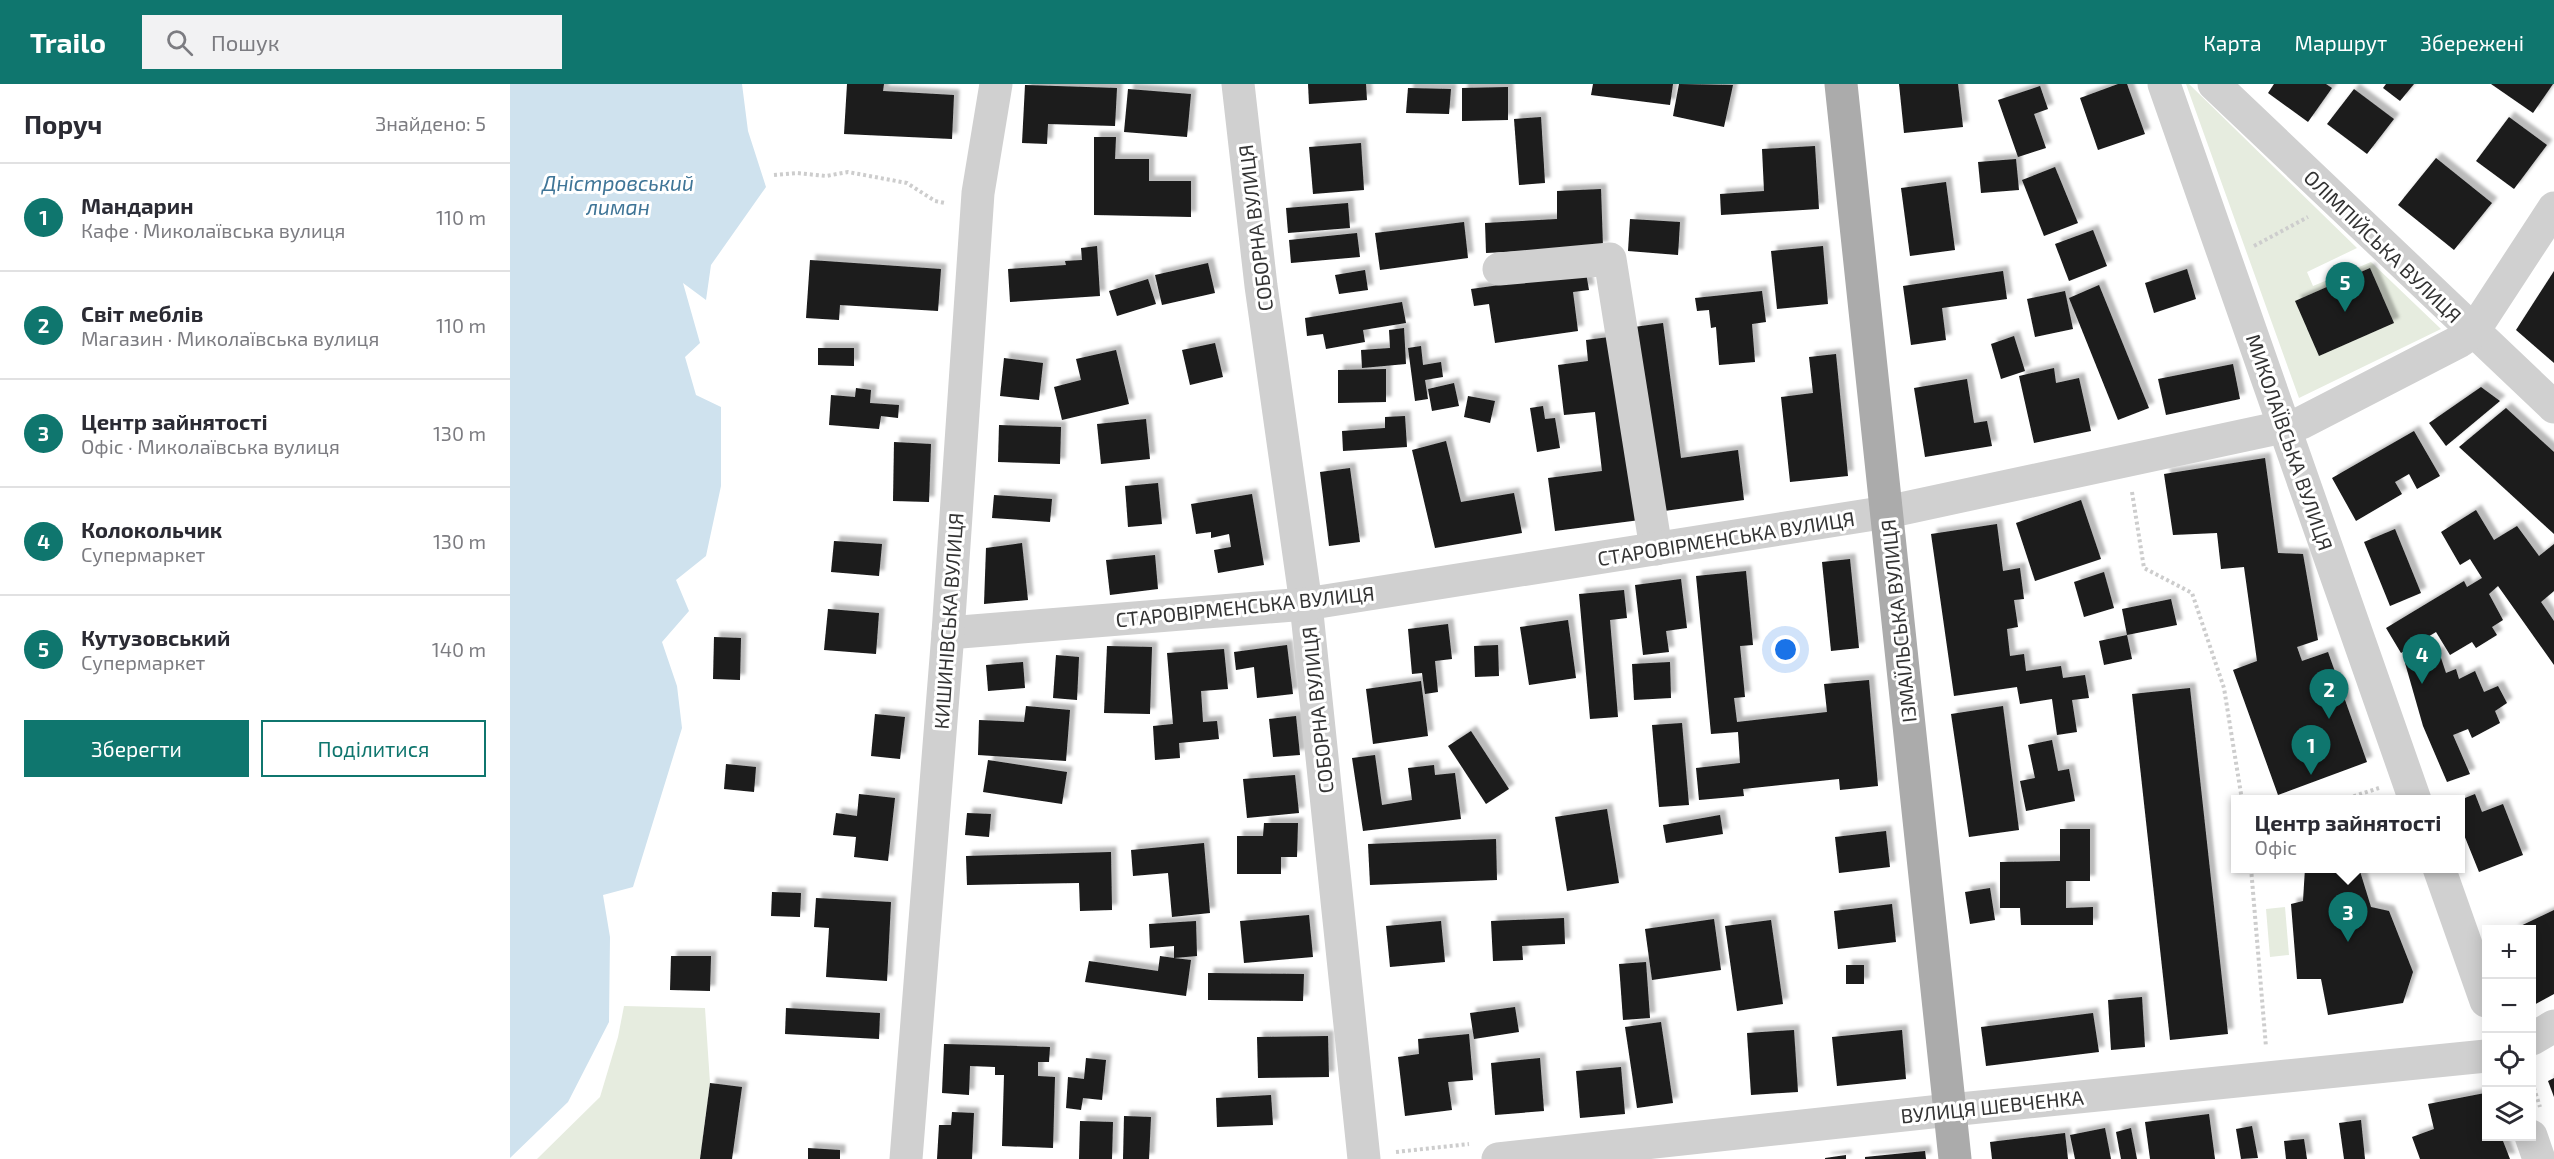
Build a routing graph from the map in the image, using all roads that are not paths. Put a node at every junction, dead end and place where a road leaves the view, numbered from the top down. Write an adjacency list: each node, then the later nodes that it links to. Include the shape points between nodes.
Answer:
1 (996, 84): 14 (street, КИШИНІВСЬКА ВУЛИЦЯ, via 978,193)
2 (1238, 84): 13 (street, СОБОРНА ВУЛИЦЯ, via 1261,286)
3 (1841, 84): 11 (main road, ІЗМАЇЛЬСЬКА ВУЛИЦЯ)
4 (2164, 84): 10 (street, МИКОЛАЇВСЬКА ВУЛИЦЯ)
5 (2214, 84): 8 (street, ОЛІМПІЙСЬКА ВУЛИЦЯ)
6 (2554, 208): 8 (street, СТАРОВІРМЕНСЬКА ВУЛИЦЯ)
7 (1499, 269): 12 (street, via 1610,259)
8 (2472, 332): 9 (street, ОЛІМПІЙСЬКА ВУЛИЦЯ); 10 (street, СТАРОВІРМЕНСЬКА ВУЛИЦЯ, via 2301,423)
9 (2554, 407)
10 (2284, 425): 11 (street, СТАРОВІРМЕНСЬКА ВУЛИЦЯ); 15 (street, МИКОЛАЇВСЬКА ВУЛИЦЯ)
11 (1887, 512): 12 (street, СТАРОВІРМЕНСЬКА ВУЛИЦЯ); 21 (main road, ІЗМАЇЛЬСЬКА ВУЛИЦЯ)
12 (1656, 549): 13 (street, СТАРОВІРМЕНСЬКА ВУЛИЦЯ)
13 (1306, 604): 14 (street, СТАРОВІРМЕНСЬКА ВУЛИЦЯ); 24 (street, СОБОРНА ВУЛИЦЯ)
14 (948, 633): 23 (street, КИШИНІВСЬКА ВУЛИЦЯ)
15 (2413, 795)
16 (2441, 873): 17 (street)
17 (2482, 988)
18 (2554, 1026): 19 (street)
19 (2536, 1037)
20 (2482, 1057): 21 (street, ВУЛИЦЯ ШЕВЧЕНКА)
21 (1950, 1110): 25 (street, ВУЛИЦЯ ШЕВЧЕНКА); 26 (main road, ІЗМАЇЛЬСЬКА ВУЛИЦЯ)
22 (2532, 1141): 27 (street)
23 (906, 1159)
24 (1365, 1159)
25 (1498, 1159)
26 (1955, 1159)
27 (2539, 1159)

